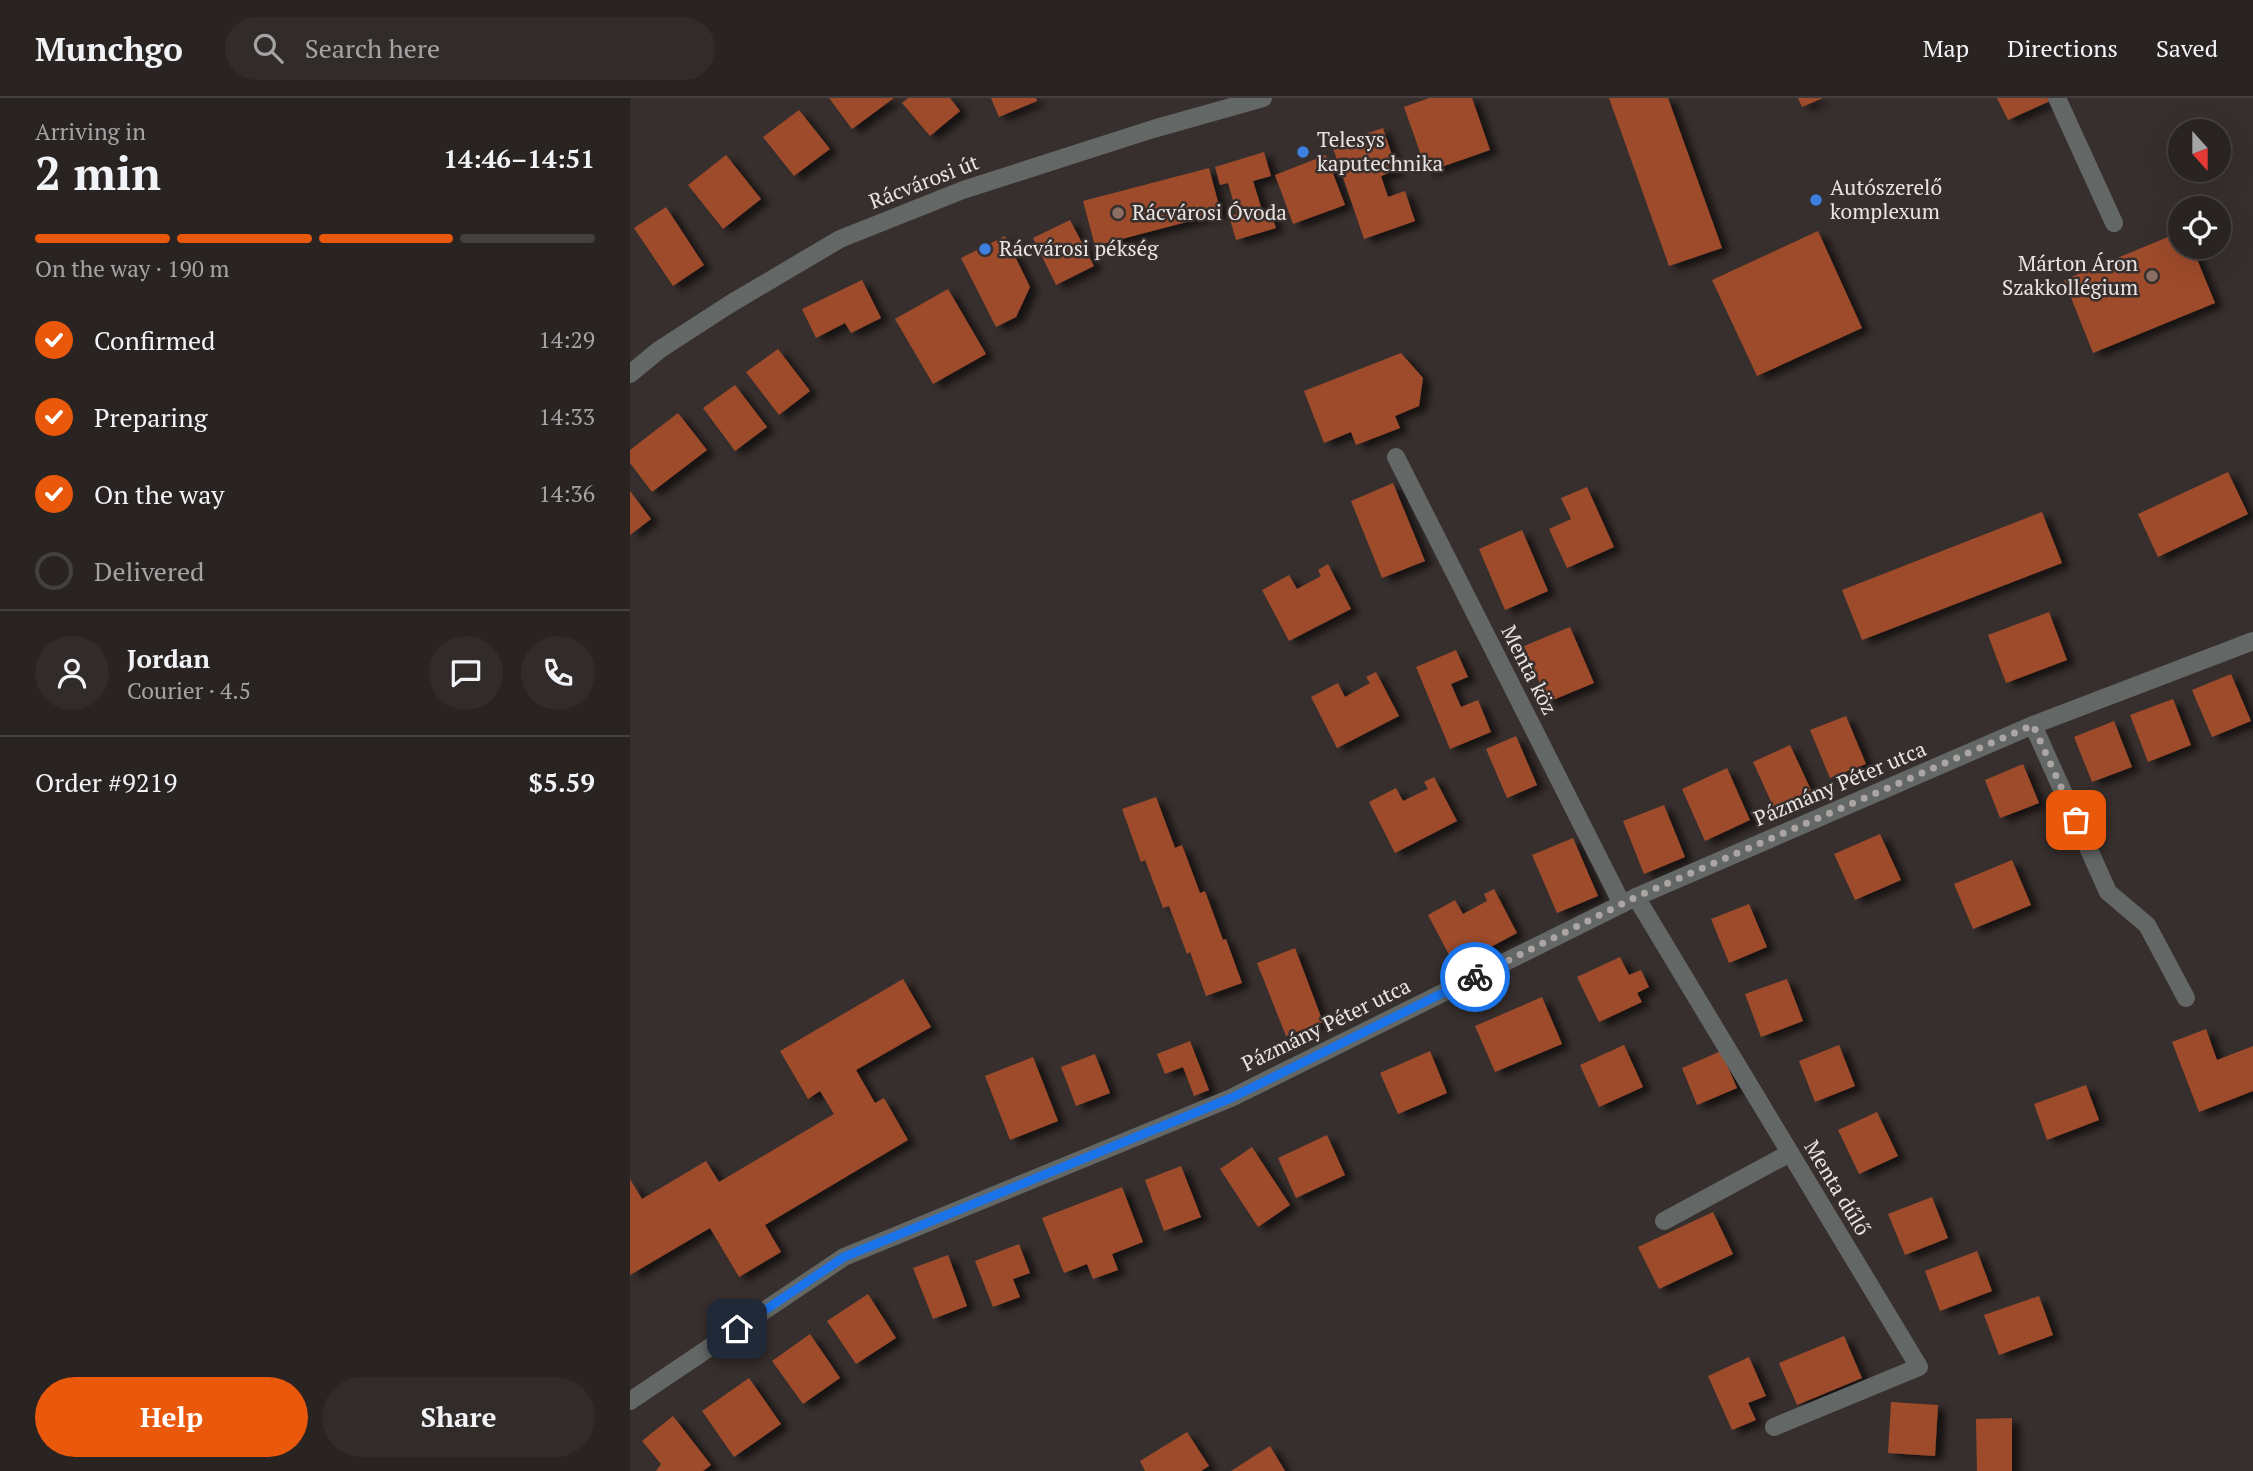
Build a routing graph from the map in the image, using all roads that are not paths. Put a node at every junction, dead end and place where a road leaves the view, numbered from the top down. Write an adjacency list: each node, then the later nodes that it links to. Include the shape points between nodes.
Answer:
1 (1263, 98): 4 (street, Rácvárosi út, via 963,190 840,239 730,304)
2 (2057, 98): 3 (street)
3 (2114, 223)
4 (630, 374)
5 (1396, 457): 8 (street, Menta köz)
6 (2253, 641): 7 (street, Pázmány Péter utca)
7 (2033, 725): 8 (street, Pázmány Péter utca); 9 (street, via 2108,892 2147,925)
8 (1629, 900): 10 (street, Menta dűlő); 12 (street, Pázmány Péter utca, via 1231,1098 844,1257)
9 (2186, 998)
10 (1790, 1153): 11 (street); 13 (street, Menta dűlő, via 1919,1367)
11 (1664, 1221)
12 (630, 1401)
13 (1774, 1427)

